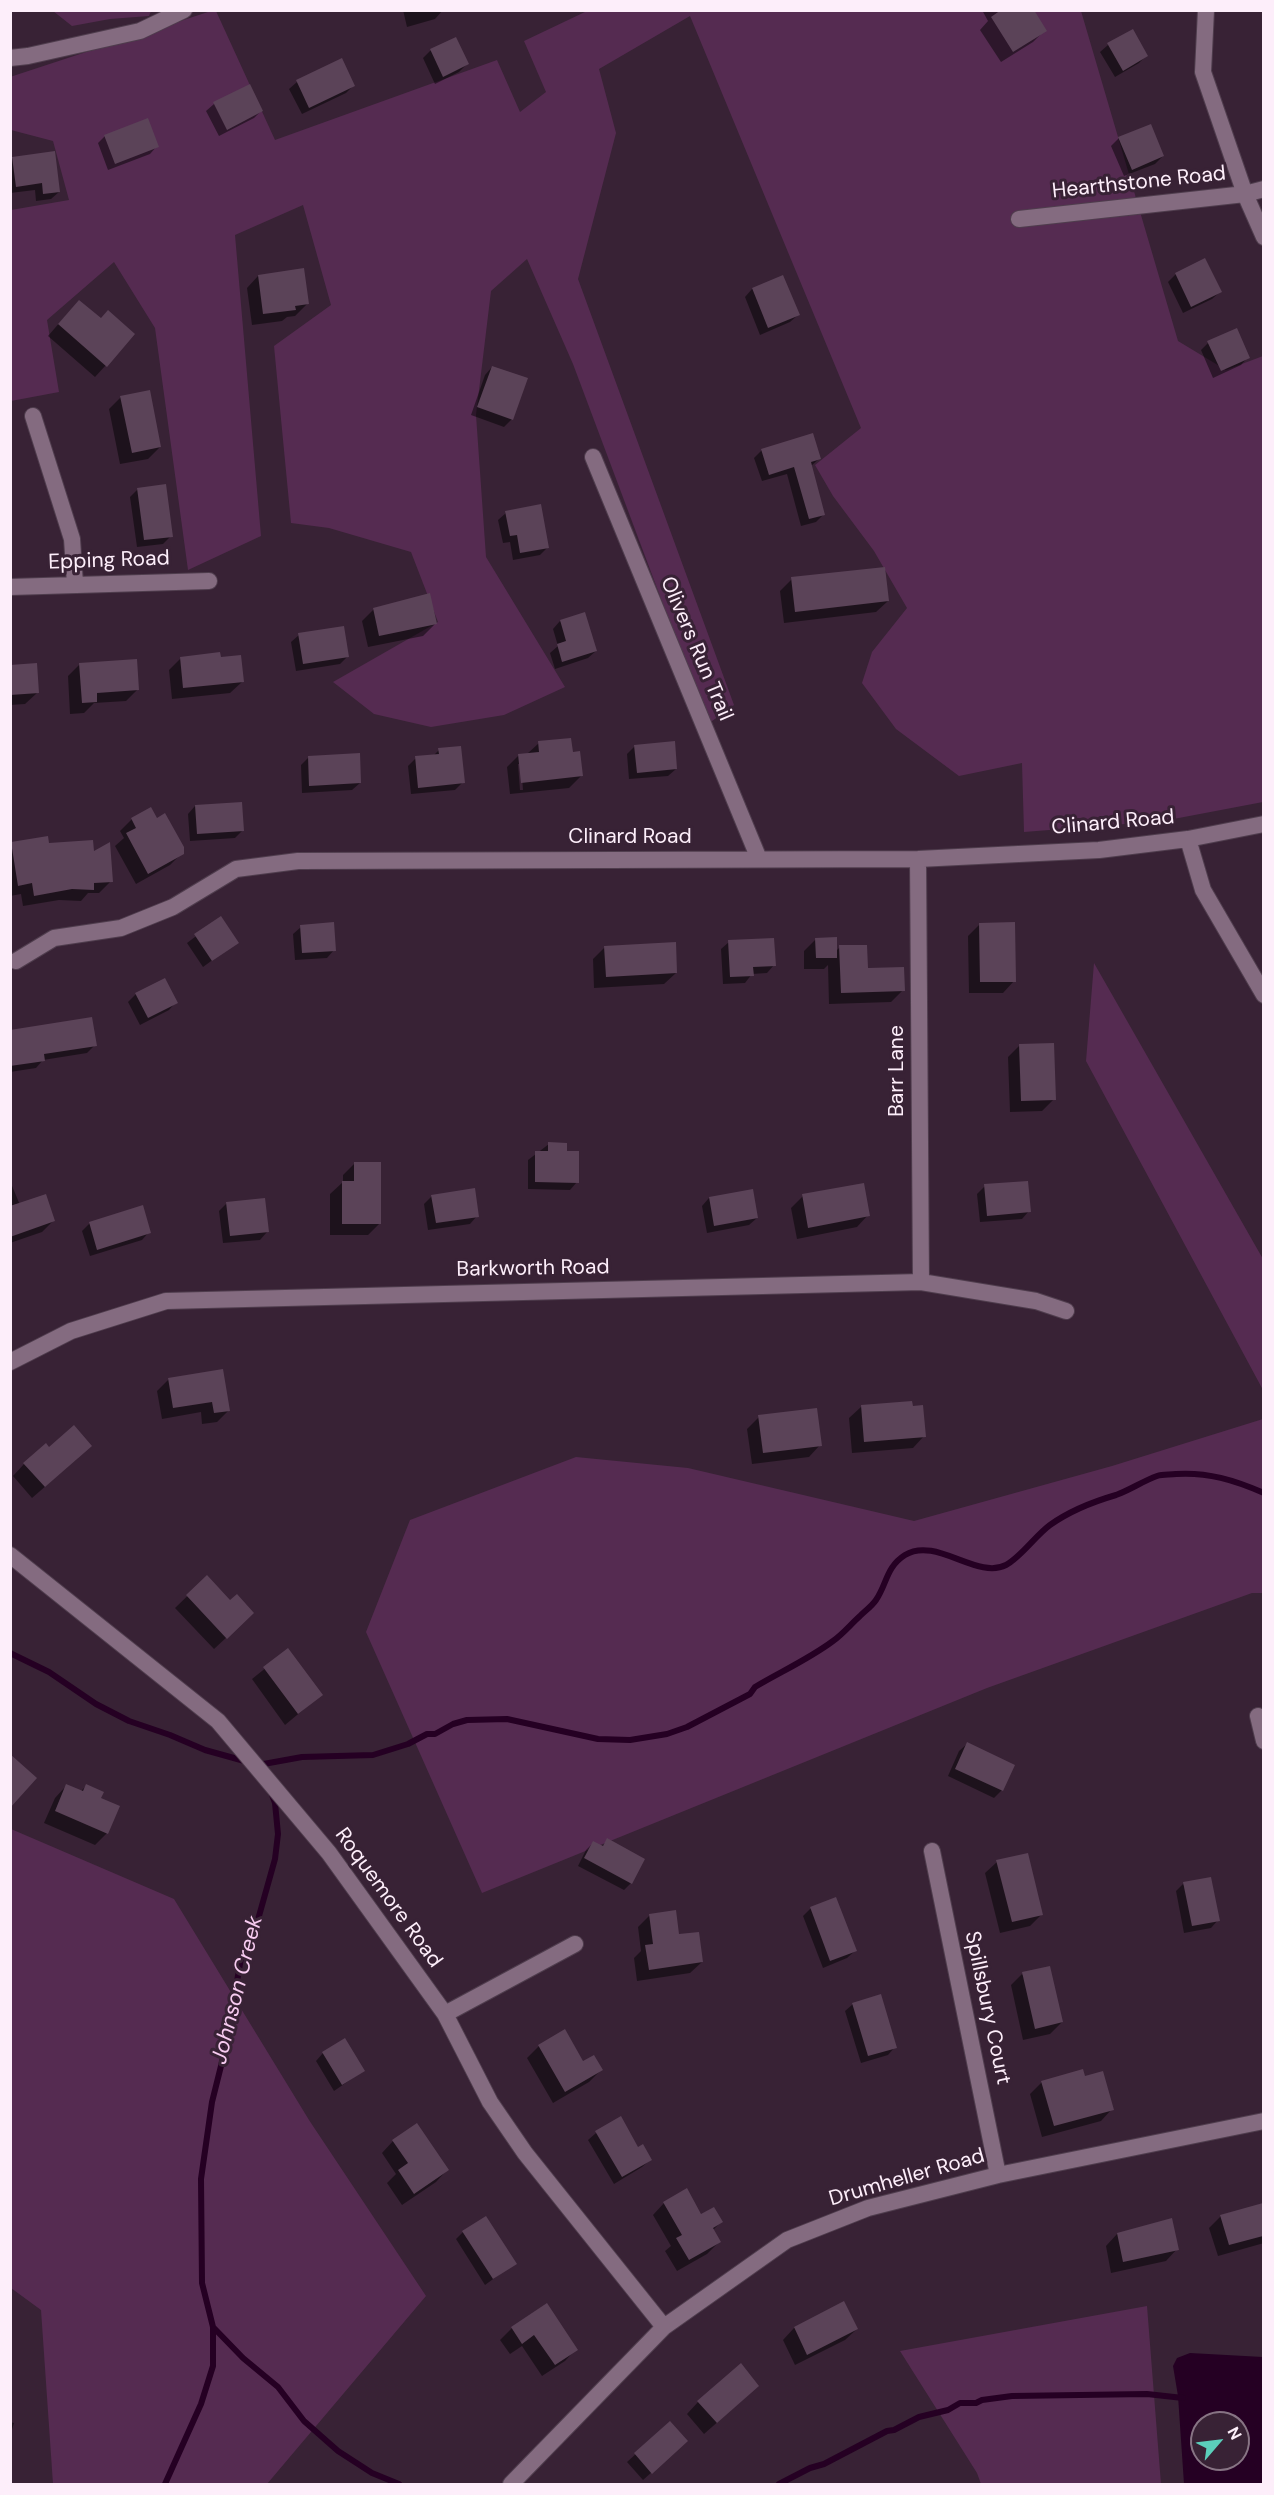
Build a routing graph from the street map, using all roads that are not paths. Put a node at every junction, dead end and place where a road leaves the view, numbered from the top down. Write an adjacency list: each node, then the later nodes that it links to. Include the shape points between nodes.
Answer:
1 (184, 10): 3 (street, via 140,31)
2 (1206, 10): 5 (street, via 1203,72)
3 (10, 58)
4 (1263, 189): 5 (street, Hearthstone Road)
5 (1245, 194): 6 (street, Hearthstone Road); 7 (street)
6 (1019, 219)
7 (1263, 237)
8 (33, 416): 11 (street, via 72,539)
9 (593, 457): 15 (street, Olivers Run Trail)
10 (209, 581): 11 (street, Epping Road)
11 (75, 584): 12 (street, Epping Road)
12 (10, 587)
13 (1263, 824): 14 (street, Clinard Road)
14 (1188, 839): 16 (street, Clinard Road, via 1099,850); 18 (street, via 1203,890)
15 (759, 859): 16 (street, Clinard Road); 17 (street, Clinard Road, via 298,861 236,869 173,907 121,928 54,938)
16 (918, 859): 19 (street, Barr Lane)
17 (16, 961)
18 (1263, 995)
19 (921, 1282): 20 (street, Barkworth Road, via 1036,1301); 21 (street, Barkworth Road, via 166,1300 71,1331)
20 (1066, 1311)
21 (10, 1362)
22 (10, 1555): 27 (street, Roquemore Road, via 218,1721 329,1853)
23 (1258, 1716): 24 (street)
24 (1263, 1742)
25 (932, 1851): 29 (street, Spillsbury Court)
26 (575, 1944): 27 (street)
27 (445, 2014): 30 (street, Roquemore Road, via 490,2102 525,2153)
28 (1263, 2121): 29 (street, Drumheller Road)
29 (998, 2175): 30 (street, Drumheller Road, via 868,2208 787,2240)
30 (664, 2327): 31 (street, Drumheller Road)
31 (511, 2484)

